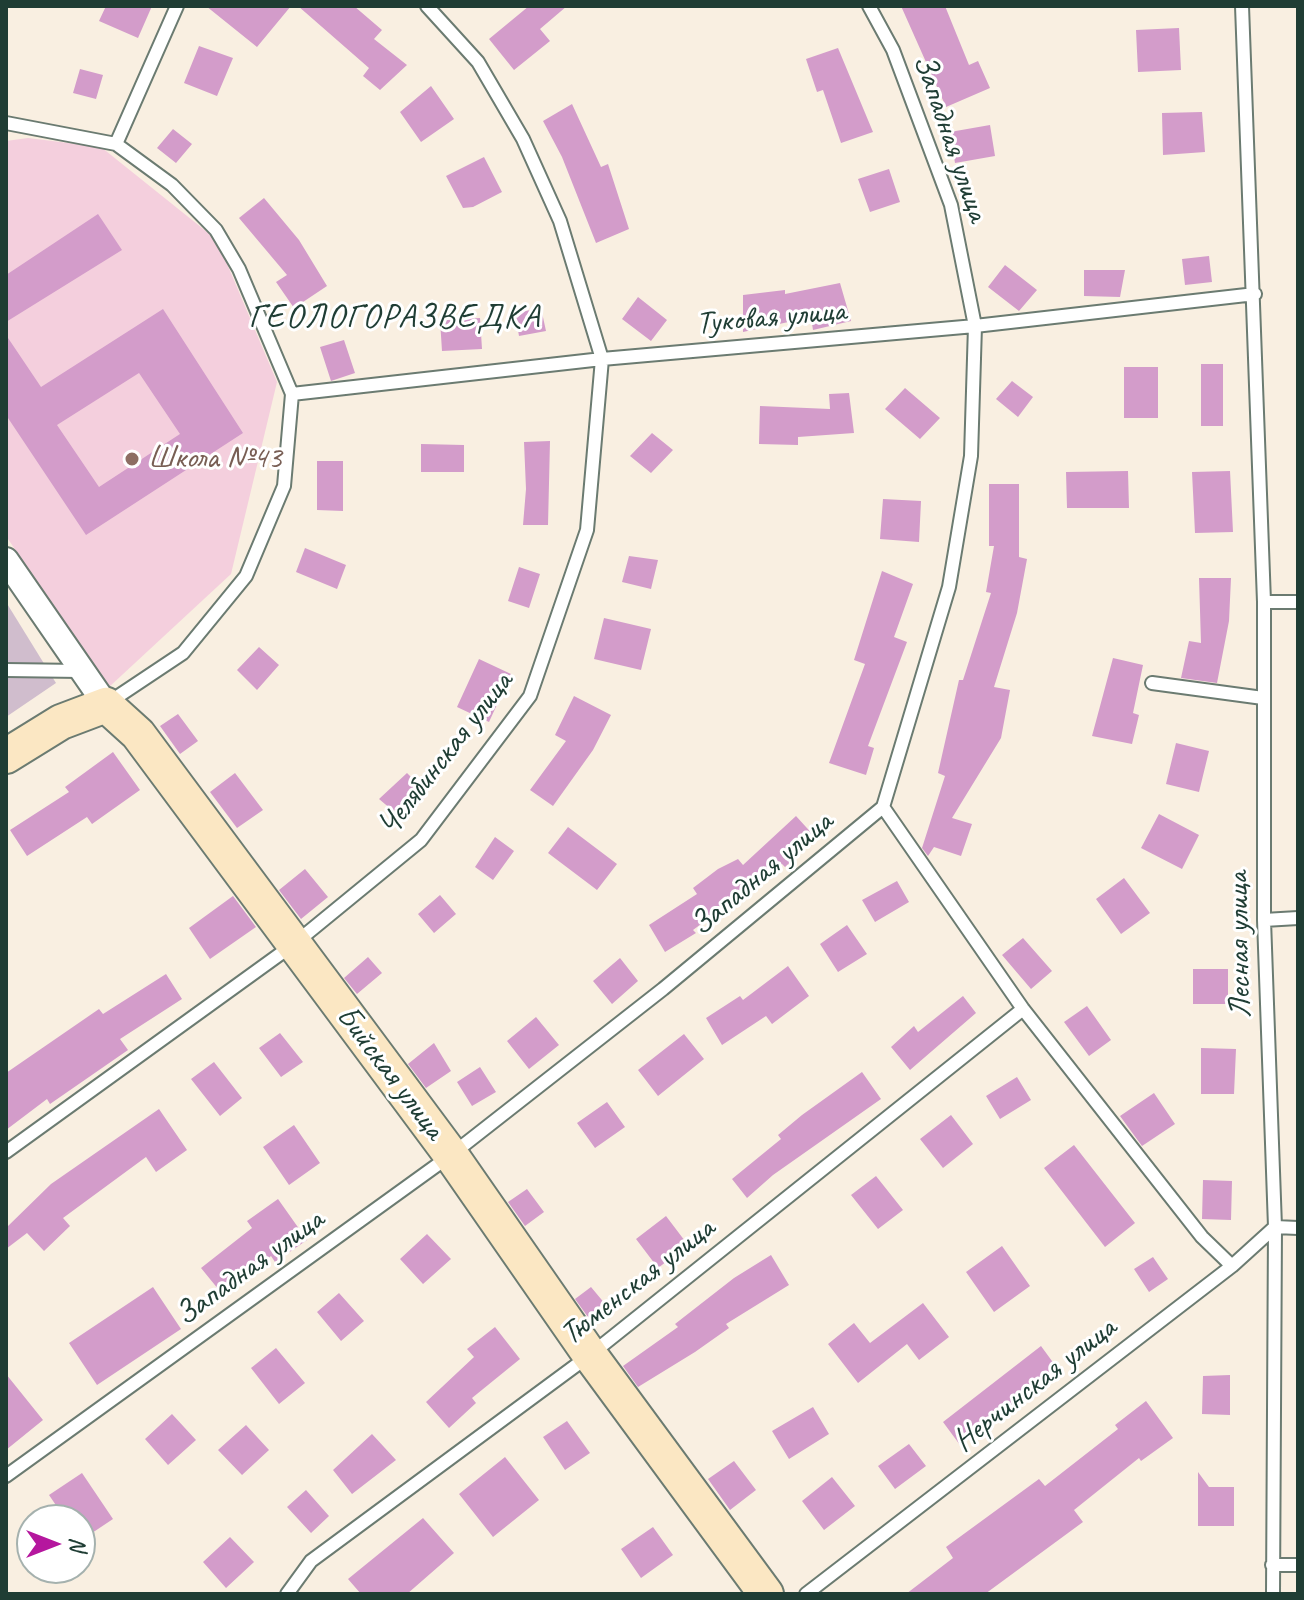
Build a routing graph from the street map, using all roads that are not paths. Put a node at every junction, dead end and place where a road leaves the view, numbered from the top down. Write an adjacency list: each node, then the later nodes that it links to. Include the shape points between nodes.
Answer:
1 (177, 6): 6 (lane)
2 (427, 6): 9 (lane, Челябинская улица, via 478,62 523,139 560,221)
3 (869, 6): 8 (lane, Западная улица, via 893,50 951,205)
4 (1242, 6): 7 (lane, Лесная улица)
5 (6, 123): 6 (lane)
6 (116, 144): 10 (lane, via 172,185 216,230 239,269)
7 (1255, 294): 8 (lane, Туковая улица); 12 (lane, Лесная улица)
8 (975, 326): 9 (lane, Туковая улица); 20 (lane, Западная улица, via 971,456 949,587)
9 (602, 359): 10 (lane, Туковая улица); 23 (lane, Челябинская улица, via 587,530 530,696 421,840)
10 (292, 394): 18 (lane, via 284,486 246,576 183,653)
11 (6, 560): 15 (street, Бийская улица)
12 (1264, 602): 13 (lane); 17 (lane, Лесная улица)
13 (1298, 602)
14 (6, 670): 15 (lane)
15 (81, 671): 18 (street, Бийская улица)
16 (1152, 683): 17 (lane)
17 (1263, 698): 22 (lane, Лесная улица)
18 (106, 705): 19 (street, via 61,722); 23 (street, Бийская улица, via 138,734)
19 (6, 756)
20 (883, 807): 24 (lane); 26 (lane, Западная улица)
21 (1298, 918): 22 (lane)
22 (1264, 920): 27 (lane, Лесная улица)
23 (294, 944): 25 (lane, Челябинская улица); 26 (street, Бийская улица)
24 (1023, 1009): 29 (lane, via 1202,1237); 30 (lane, Тюменская улица)
25 (6, 1152)
26 (451, 1155): 30 (street, Бийская улица); 31 (lane, Западная улица)
27 (1275, 1227): 28 (lane); 29 (lane, Нерчинская улица); 32 (lane, Лесная улица)
28 (1298, 1228)
29 (1232, 1266): 36 (lane, Нерчинская улица)
30 (590, 1355): 34 (lane, Тюменская улица, via 311,1561); 35 (street, Бийская улица)
31 (6, 1476)
32 (1272, 1565): 33 (lane); 37 (lane, Лесная улица)
33 (1298, 1565)
34 (287, 1594)
35 (766, 1594)
36 (806, 1594)
37 (1273, 1594)

